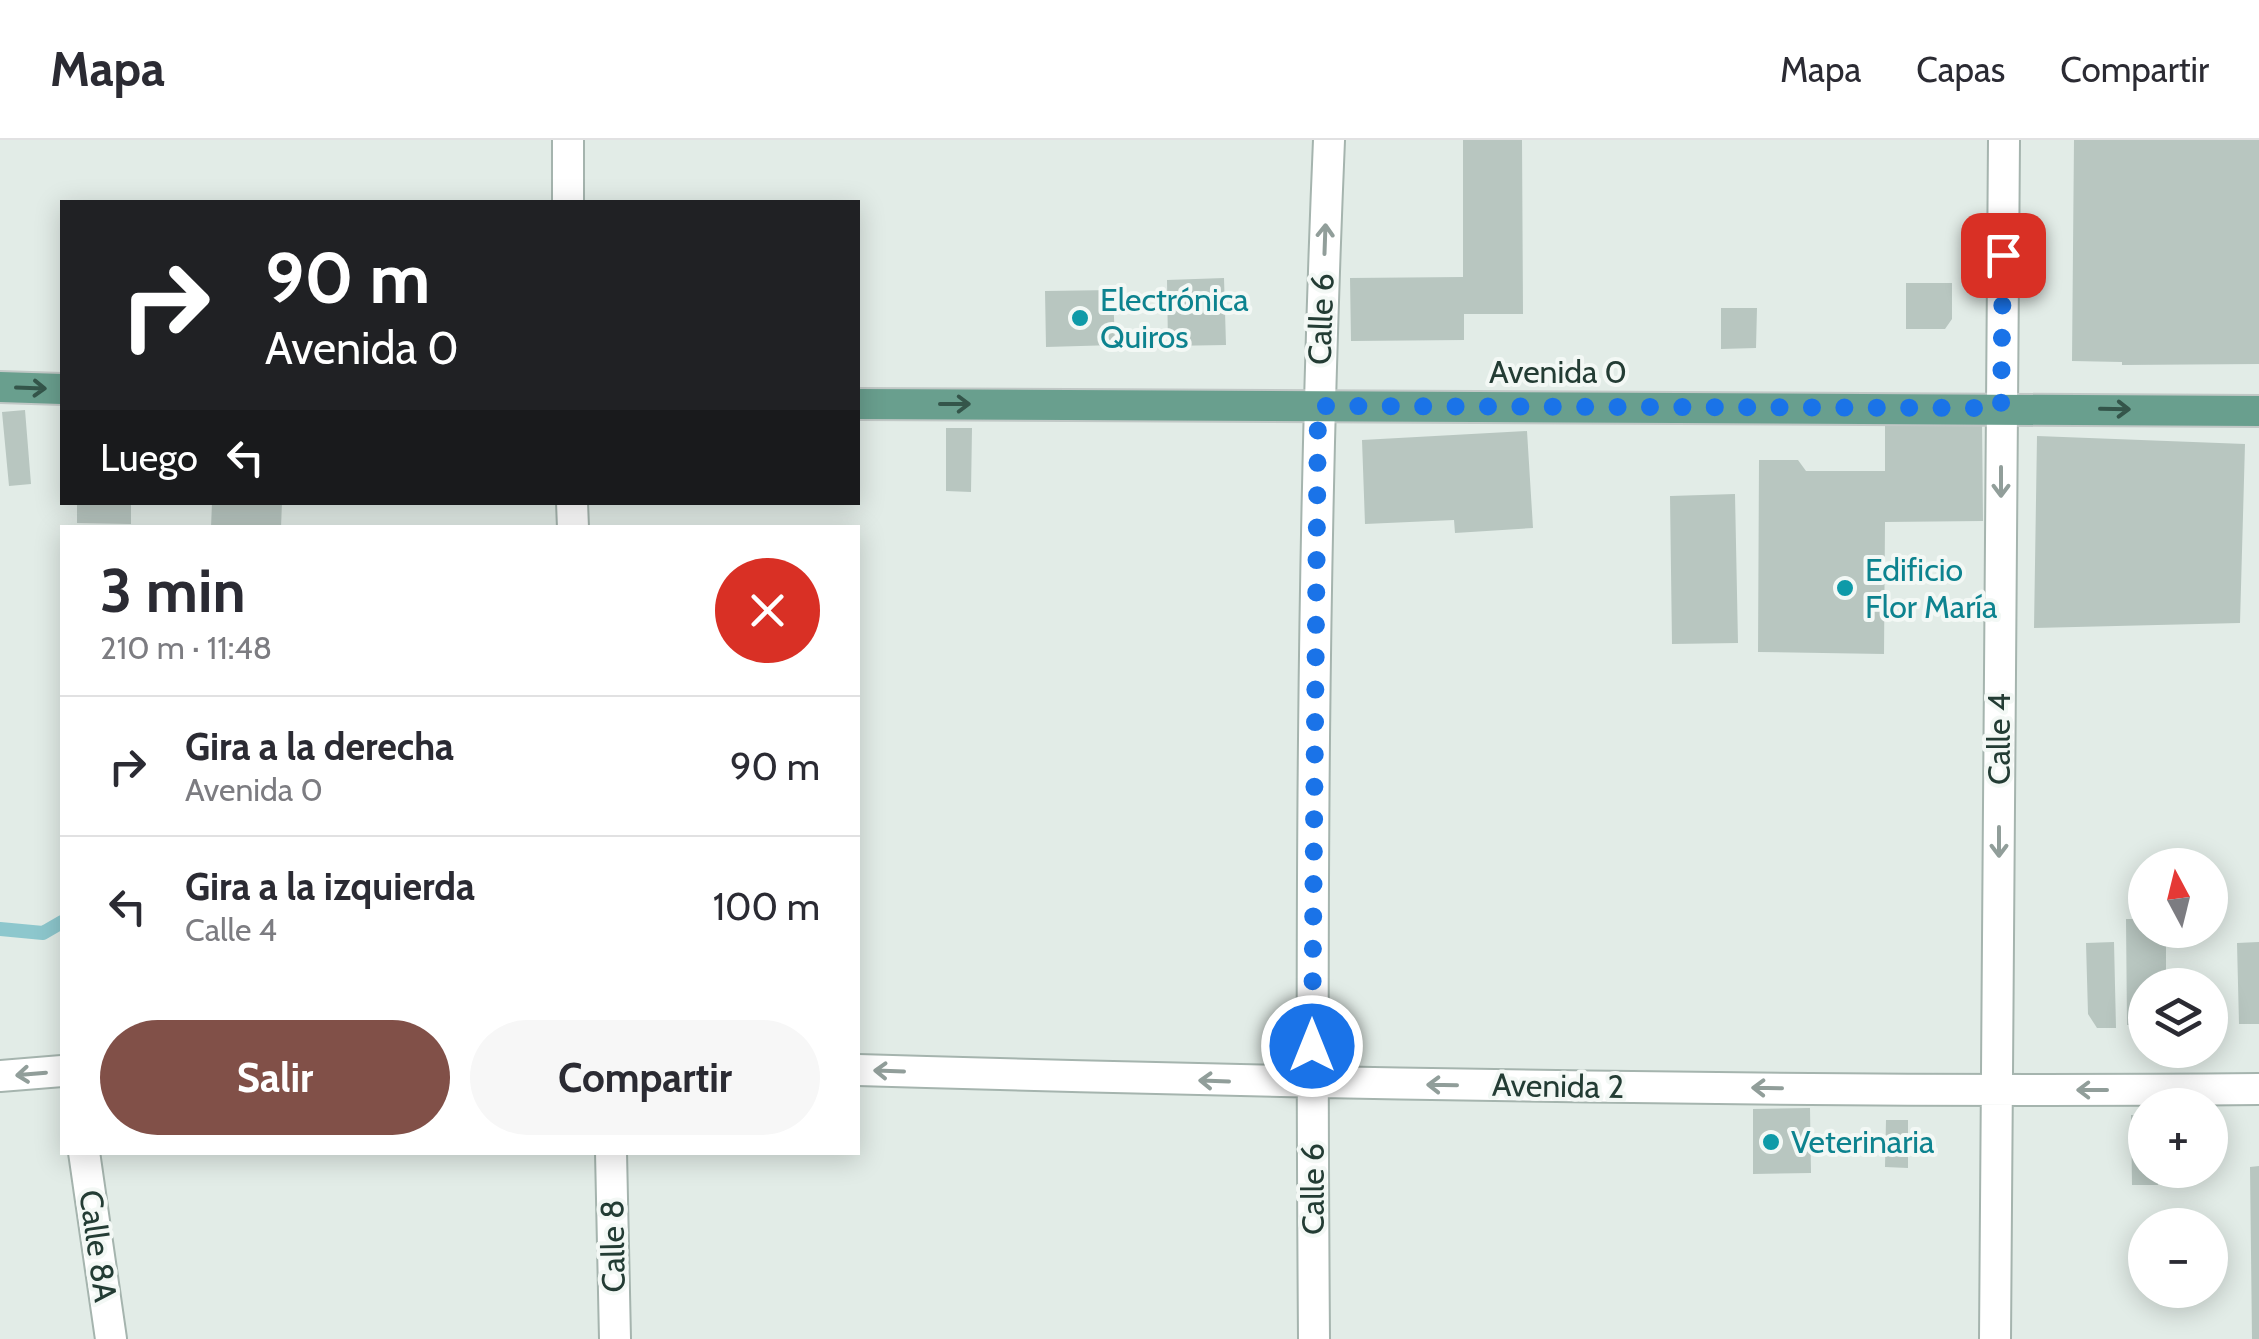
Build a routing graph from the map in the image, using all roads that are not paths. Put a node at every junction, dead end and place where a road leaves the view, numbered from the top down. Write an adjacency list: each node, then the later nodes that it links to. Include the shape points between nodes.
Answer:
1 (568, 140): 4 (street)
2 (1329, 140): 8 (street, Calle 6, one-way to 2)
3 (2004, 140): 9 (street, Calle 4)
4 (568, 200)
5 (0, 387): 6 (main road, one-way to 6)
6 (60, 388)
7 (860, 404): 8 (main road, Avenida 0, one-way to 8)
8 (1318, 406): 9 (main road, Avenida 0); 14 (street, Calle 6)
9 (2001, 408): 10 (main road, Avenida 0, one-way to 10); 16 (street, Calle 4, one-way to 16)
10 (2259, 411)
11 (860, 1070): 14 (street, Avenida 2, one-way to 11)
12 (60, 1071): 13 (street, one-way to 13)
13 (0, 1076)
14 (1312, 1084): 16 (street, Avenida 2, one-way to 14); 21 (street, Calle 6)
15 (2259, 1088): 16 (street, Avenida 2, one-way to 16)
16 (1997, 1091): 22 (street, Calle 4)
17 (84, 1155): 19 (street, Calle 8A)
18 (611, 1155): 20 (street, Calle 8)
19 (111, 1339)
20 (615, 1339)
21 (1314, 1339)
22 (1995, 1339)

